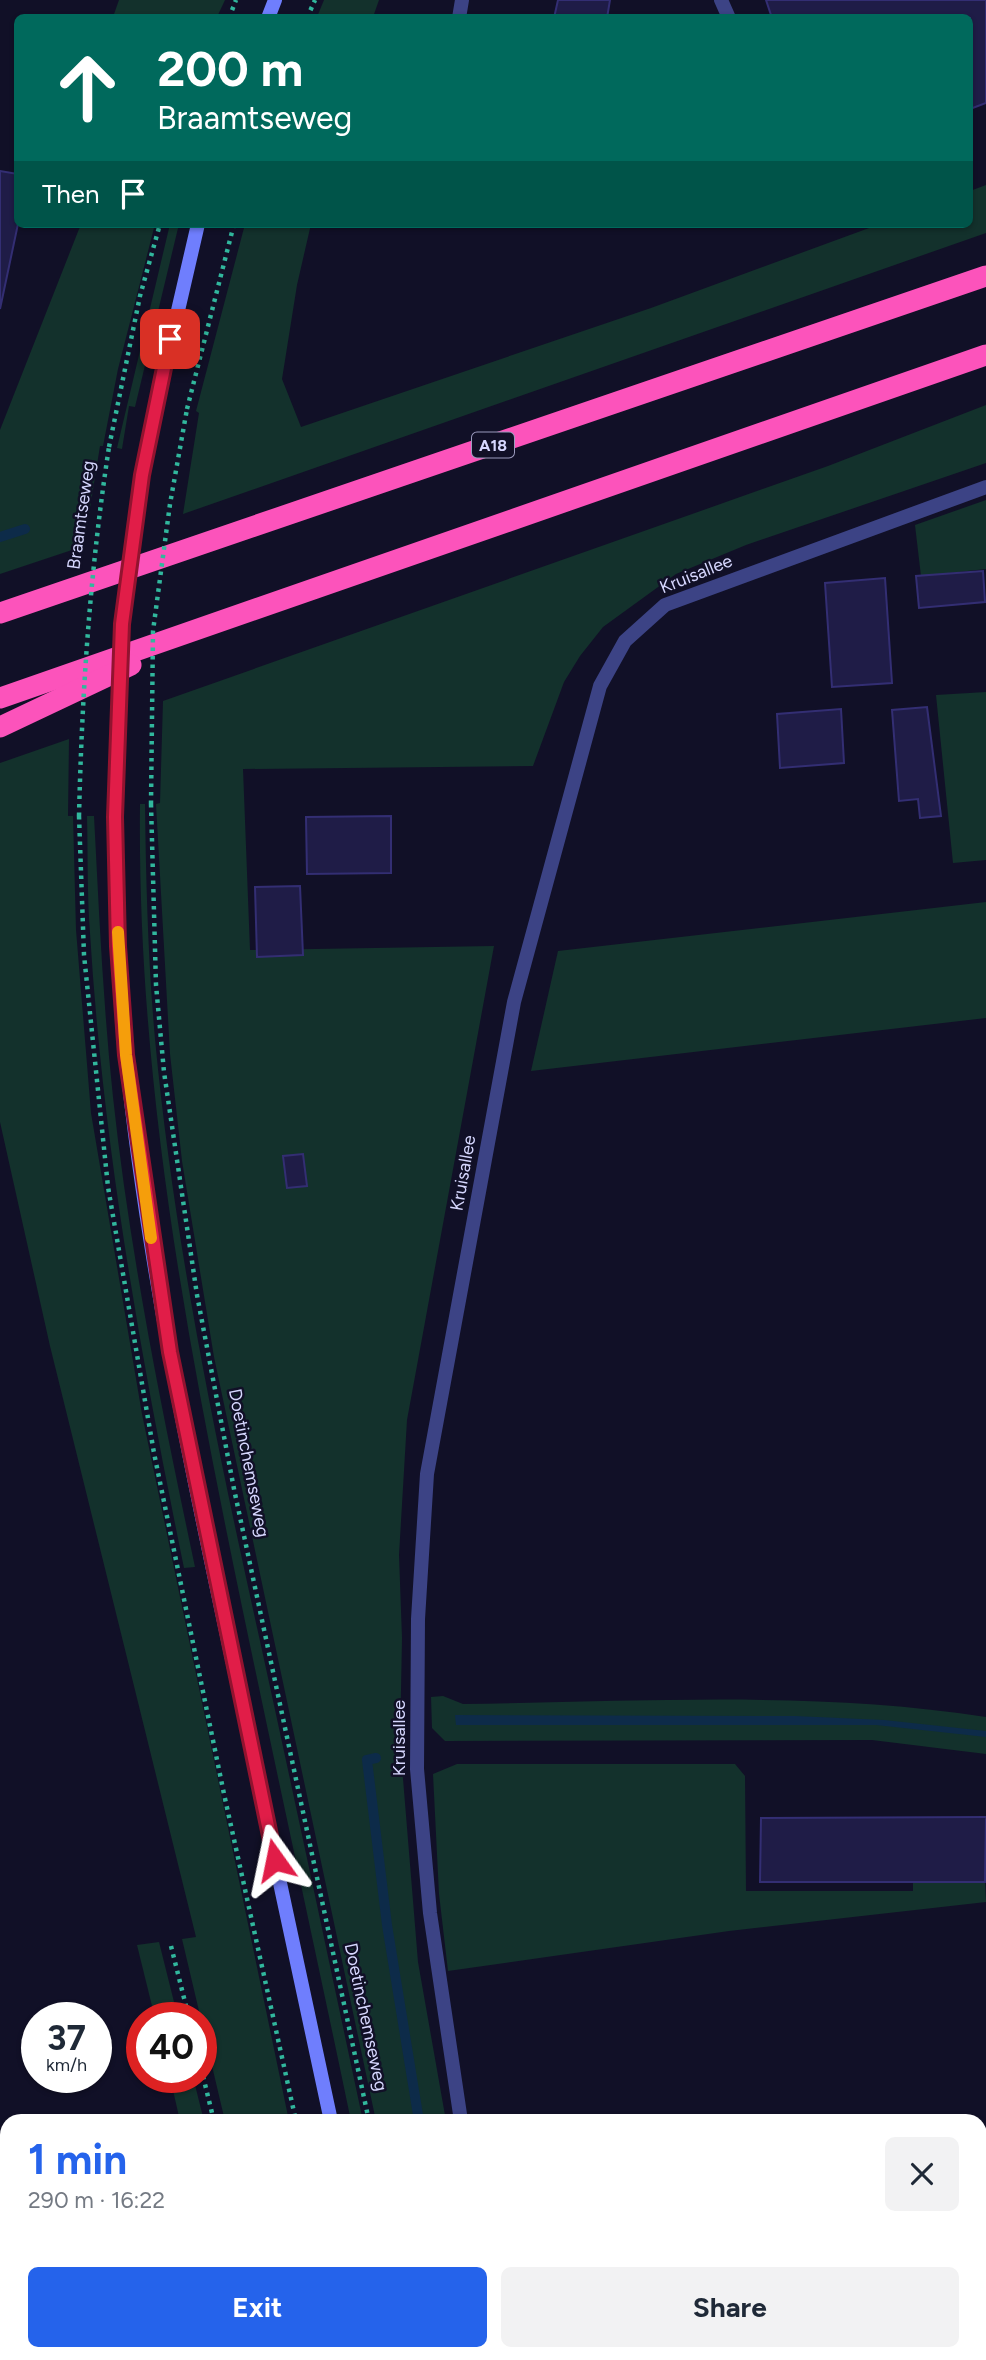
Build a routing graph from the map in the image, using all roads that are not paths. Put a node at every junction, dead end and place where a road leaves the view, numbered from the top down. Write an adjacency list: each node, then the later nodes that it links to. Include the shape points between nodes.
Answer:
1 (197, 228): 9 (street, bridge, via 142,475 122,624 115,817 126,1055 178,1399)
2 (986, 276): 5 (highway, A18)
3 (986, 355): 6 (highway)
4 (986, 487): 10 (street, Kruisallee, via 665,605 625,641 600,686 514,1002 427,1474 418,1619 417,1769 430,1913)
5 (0, 613)
6 (228, 618): 7 (highway); 8 (highway)
7 (0, 698)
8 (0, 727)
9 (330, 2114)
10 (460, 2114)

